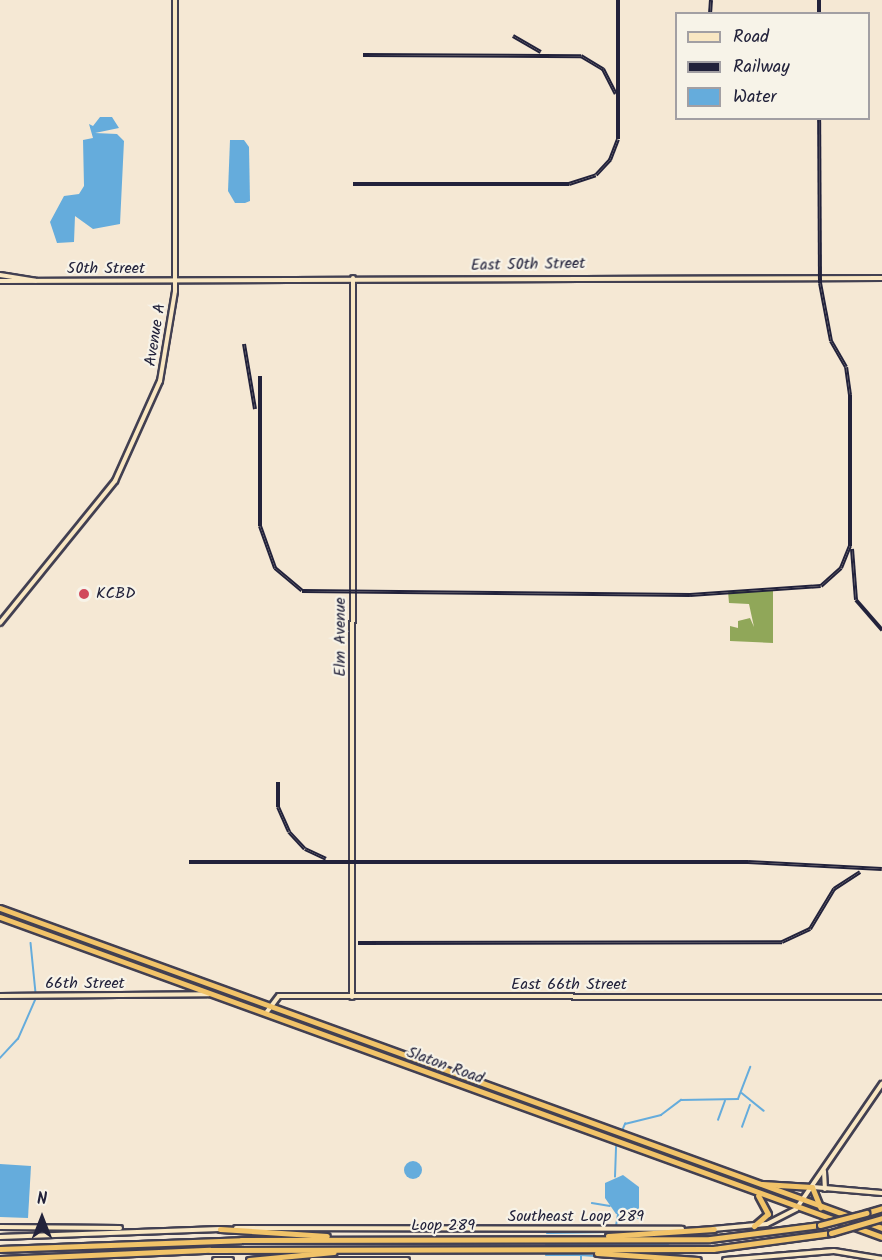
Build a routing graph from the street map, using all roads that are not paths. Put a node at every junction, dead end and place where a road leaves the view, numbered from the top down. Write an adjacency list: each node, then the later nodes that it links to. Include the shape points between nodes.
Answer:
1 (175, 0): 7 (main road, Avenue A)
2 (0, 275): 6 (main road, 50th Street)
3 (353, 278): 4 (main road, East 50th Street); 7 (main road, East 50th Street); 15 (main road, Elm Avenue)
4 (882, 278)
5 (0, 281): 6 (main road, 50th Street)
6 (36, 281): 7 (main road, 50th Street)
7 (175, 281): 8 (main road, Avenue A, via 163,372 129,457 90,516)
8 (0, 623)
9 (0, 908): 11 (highway, Slaton Road)
10 (0, 918): 12 (highway, Slaton Road)
11 (49, 925): 12 (highway); 17 (highway, Slaton Road)
12 (45, 934): 13 (highway, Slaton Road)
13 (212, 994): 14 (main road, 66th Street); 18 (highway, Slaton Road)
14 (0, 996)
15 (352, 997): 16 (main road, East 66th Street); 17 (main road, East 66th Street, via 279,996)
16 (882, 997)
17 (269, 1005): 18 (main road); 19 (highway, Slaton Road)
18 (266, 1013): 20 (highway, Slaton Road)
19 (356, 1037): 20 (highway); 23 (highway, Slaton Road)
20 (352, 1047): 24 (highway, Slaton Road)
21 (882, 1084): 22 (main road)
22 (826, 1166): 26 (main road); 27 (main road, via 821,1183)
23 (713, 1169): 24 (highway); 25 (highway, Slaton Road)
24 (710, 1177): 29 (highway, Slaton Road)
25 (754, 1184): 26 (highway); 30 (highway, Slaton Road)
26 (812, 1187): 27 (main road); 30 (main road); 31 (highway)
27 (825, 1190): 28 (main road)
28 (882, 1192)
29 (757, 1194): 33 (highway, Slaton Road); 35 (highway, via 768,1212)
30 (802, 1201): 31 (highway, Slaton Road); 33 (main road)
31 (820, 1208): 38 (highway, Slaton Road)
32 (882, 1208): 44 (highway, Loop 289, bridge, via 820,1225 728,1238)
33 (796, 1209): 35 (main road, Southeast Loop 289); 42 (highway, Slaton Road)
34 (882, 1218): 47 (highway, Loop 289, bridge, via 831,1233 723,1248)
35 (754, 1226): 40 (main road, Southeast Loop 289)
36 (0, 1227): 39 (main road)
37 (220, 1228): 39 (main road, Southeast Loop 289); 40 (main road, Southeast Loop 289); 43 (highway)
38 (882, 1228)
39 (148, 1229): 41 (main road)
40 (714, 1229): 44 (highway)
41 (0, 1237)
42 (882, 1237)
43 (382, 1239): 44 (highway, Loop 289); 45 (highway, Loop 289)
44 (521, 1239)
45 (0, 1249)
46 (363, 1249): 47 (highway, Loop 289); 48 (highway, Loop 289); 52 (highway)
47 (521, 1249): 55 (highway)
48 (0, 1259)
49 (882, 1259): 56 (main road, via 834,1251)
50 (215, 1260): 51 (main road)
51 (231, 1260)
52 (249, 1260)
53 (312, 1260): 54 (main road)
54 (406, 1260)
55 (698, 1260)
56 (725, 1260)

